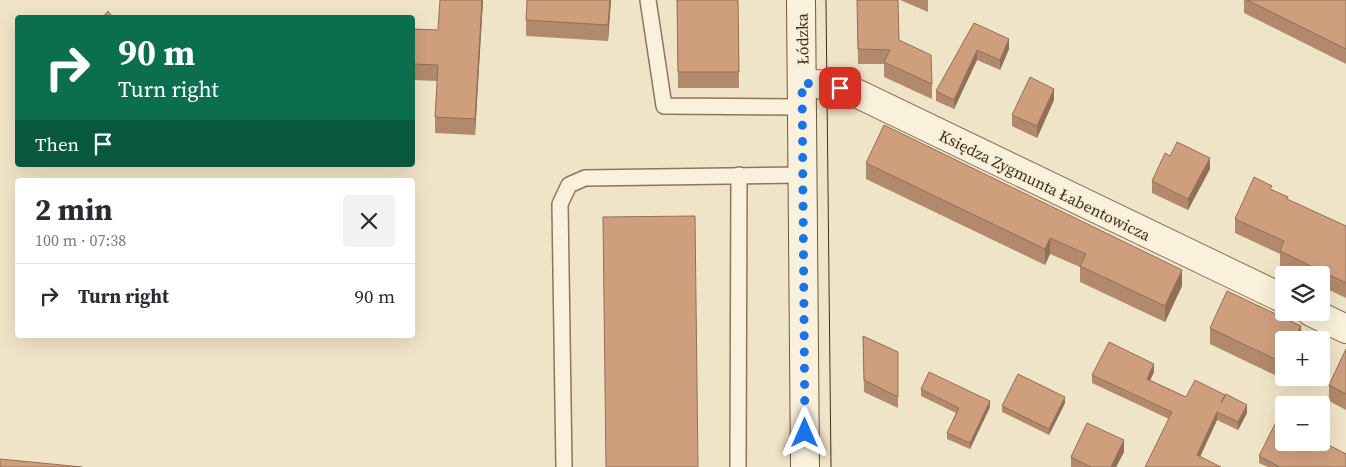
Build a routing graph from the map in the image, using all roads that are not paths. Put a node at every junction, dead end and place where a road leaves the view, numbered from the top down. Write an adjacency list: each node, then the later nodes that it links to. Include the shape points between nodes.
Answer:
1 (648, 0): 3 (lane, via 664,106)
2 (801, 0): 3 (street, Łódzka)
3 (802, 95): 5 (street, Łódzka); 6 (street, Księdza Zygmunta Łabentowicza, via 827,85 854,92)
4 (739, 175): 5 (lane); 9 (lane, via 585,178 570,185 560,204); 10 (lane)
5 (803, 175): 11 (street, Łódzka)
6 (1275, 295)
7 (1330, 321): 8 (street)
8 (1346, 329)
9 (564, 467)
10 (738, 467)
11 (806, 467)

